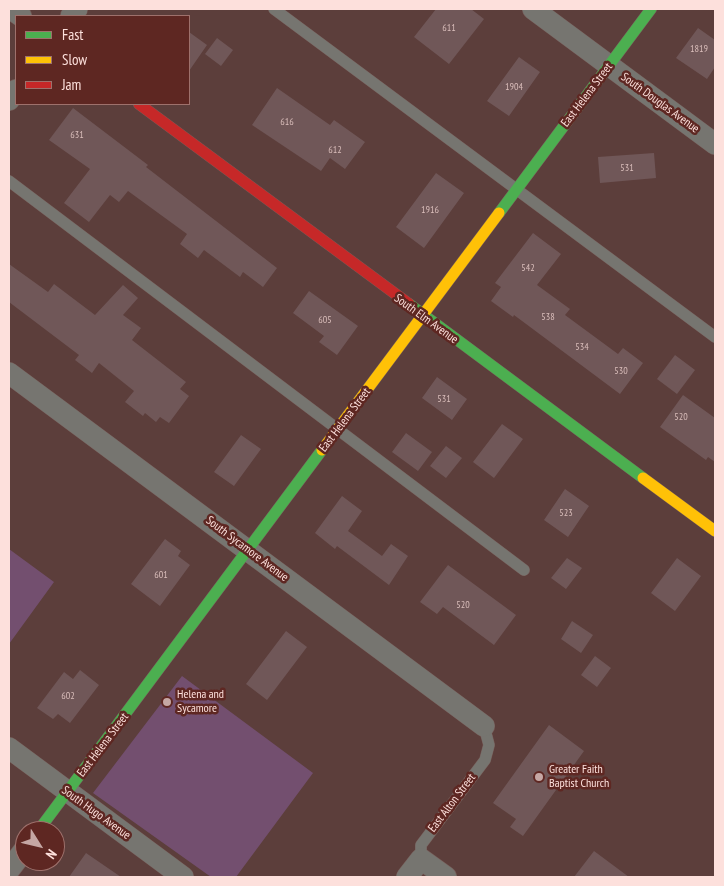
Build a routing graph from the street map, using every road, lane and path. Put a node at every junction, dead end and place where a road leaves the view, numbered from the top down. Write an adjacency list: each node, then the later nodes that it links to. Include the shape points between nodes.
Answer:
1 (274, 9): 8 (lane)
2 (533, 9): 4 (street, South Douglas Avenue)
3 (651, 9): 4 (street, East Helena Street)
4 (609, 65): 6 (street, South Douglas Avenue); 8 (street, East Helena Street)
5 (140, 105): 9 (street, South Elm Avenue)
6 (715, 144)
7 (9, 181): 12 (lane)
8 (517, 189): 9 (street, East Helena Street); 10 (lane)
9 (422, 316): 12 (street, East Helena Street); 13 (street, South Elm Avenue)
10 (715, 337)
11 (9, 372): 14 (street, South Sycamore Avenue)
12 (338, 429): 14 (street, East Helena Street); 15 (lane)
13 (715, 531)
14 (248, 550): 16 (street, South Sycamore Avenue); 18 (street, East Helena Street)
15 (524, 570)
16 (484, 726): 20 (lane, East Alton Street, via 489,745 485,760 420,845)
17 (9, 748): 18 (street, South Hugo Avenue)
18 (68, 792): 19 (street, East Helena Street); 21 (street, South Hugo Avenue)
19 (46, 821)
20 (421, 859): 22 (street, East Alton Street); 23 (street)
21 (183, 877)
22 (408, 877)
23 (446, 877)

